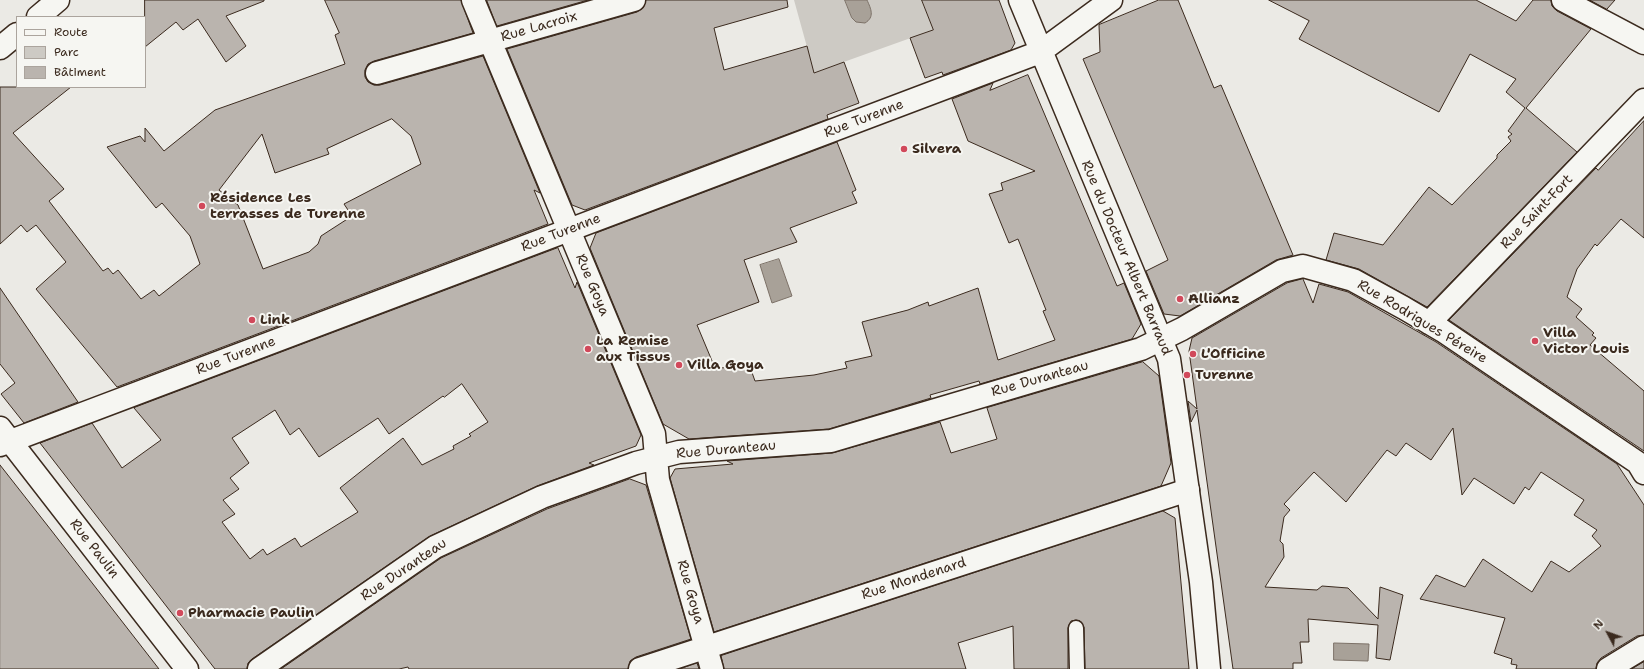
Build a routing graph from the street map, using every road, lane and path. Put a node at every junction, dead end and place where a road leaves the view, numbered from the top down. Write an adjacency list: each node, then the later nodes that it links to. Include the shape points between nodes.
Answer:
1 (58, 0): 7 (street)
2 (473, 0): 9 (street, Rue Goya)
3 (634, 0): 9 (street, Rue Lacroix)
4 (1020, 0): 12 (street, Rue du Docteur Albert Barraud)
5 (1111, 0): 12 (street, Rue Turenne)
6 (1563, 0): 10 (street)
7 (39, 16)
8 (16, 35): 11 (street)
9 (490, 41): 13 (street, Rue Lacroix); 15 (street, Rue Goya)
10 (1644, 43)
11 (0, 48)
12 (1040, 52): 15 (street, Rue Turenne); 17 (street, Rue du Docteur Albert Barraud)
13 (377, 73)
14 (1644, 100): 16 (street, Rue Saint-Fort)
15 (569, 230): 18 (street, Rue Turenne); 19 (street, Rue Goya, via 654,434)
16 (1429, 323): 17 (street, Rue Rodrigues Péreire, via 1353,280 1303,266 1282,270); 20 (street, Rue Rodrigues Péreire, via 1638,463)
17 (1161, 340): 19 (street, Rue Duranteau, via 1141,349 831,441 679,452); 21 (street, Rue du Docteur Albert Barraud, via 1169,359)
18 (4, 438): 25 (street, Rue Paulin)
19 (656, 458): 23 (street, Rue Goya, via 658,480); 26 (street, Rue Duranteau, via 542,497 449,539)
20 (1644, 473)
21 (1188, 490): 23 (street, Rue Mondenard); 30 (street, Rue du Docteur Albert Barraud, via 1201,582)
22 (1076, 628): 29 (lane)
23 (706, 648): 27 (street, Rue Mondenard); 28 (street, Rue Goya)
24 (1644, 648): 31 (street)
25 (187, 669)
26 (260, 669)
27 (640, 669)
28 (712, 669)
29 (1077, 669)
30 (1209, 669)
31 (1608, 669)

